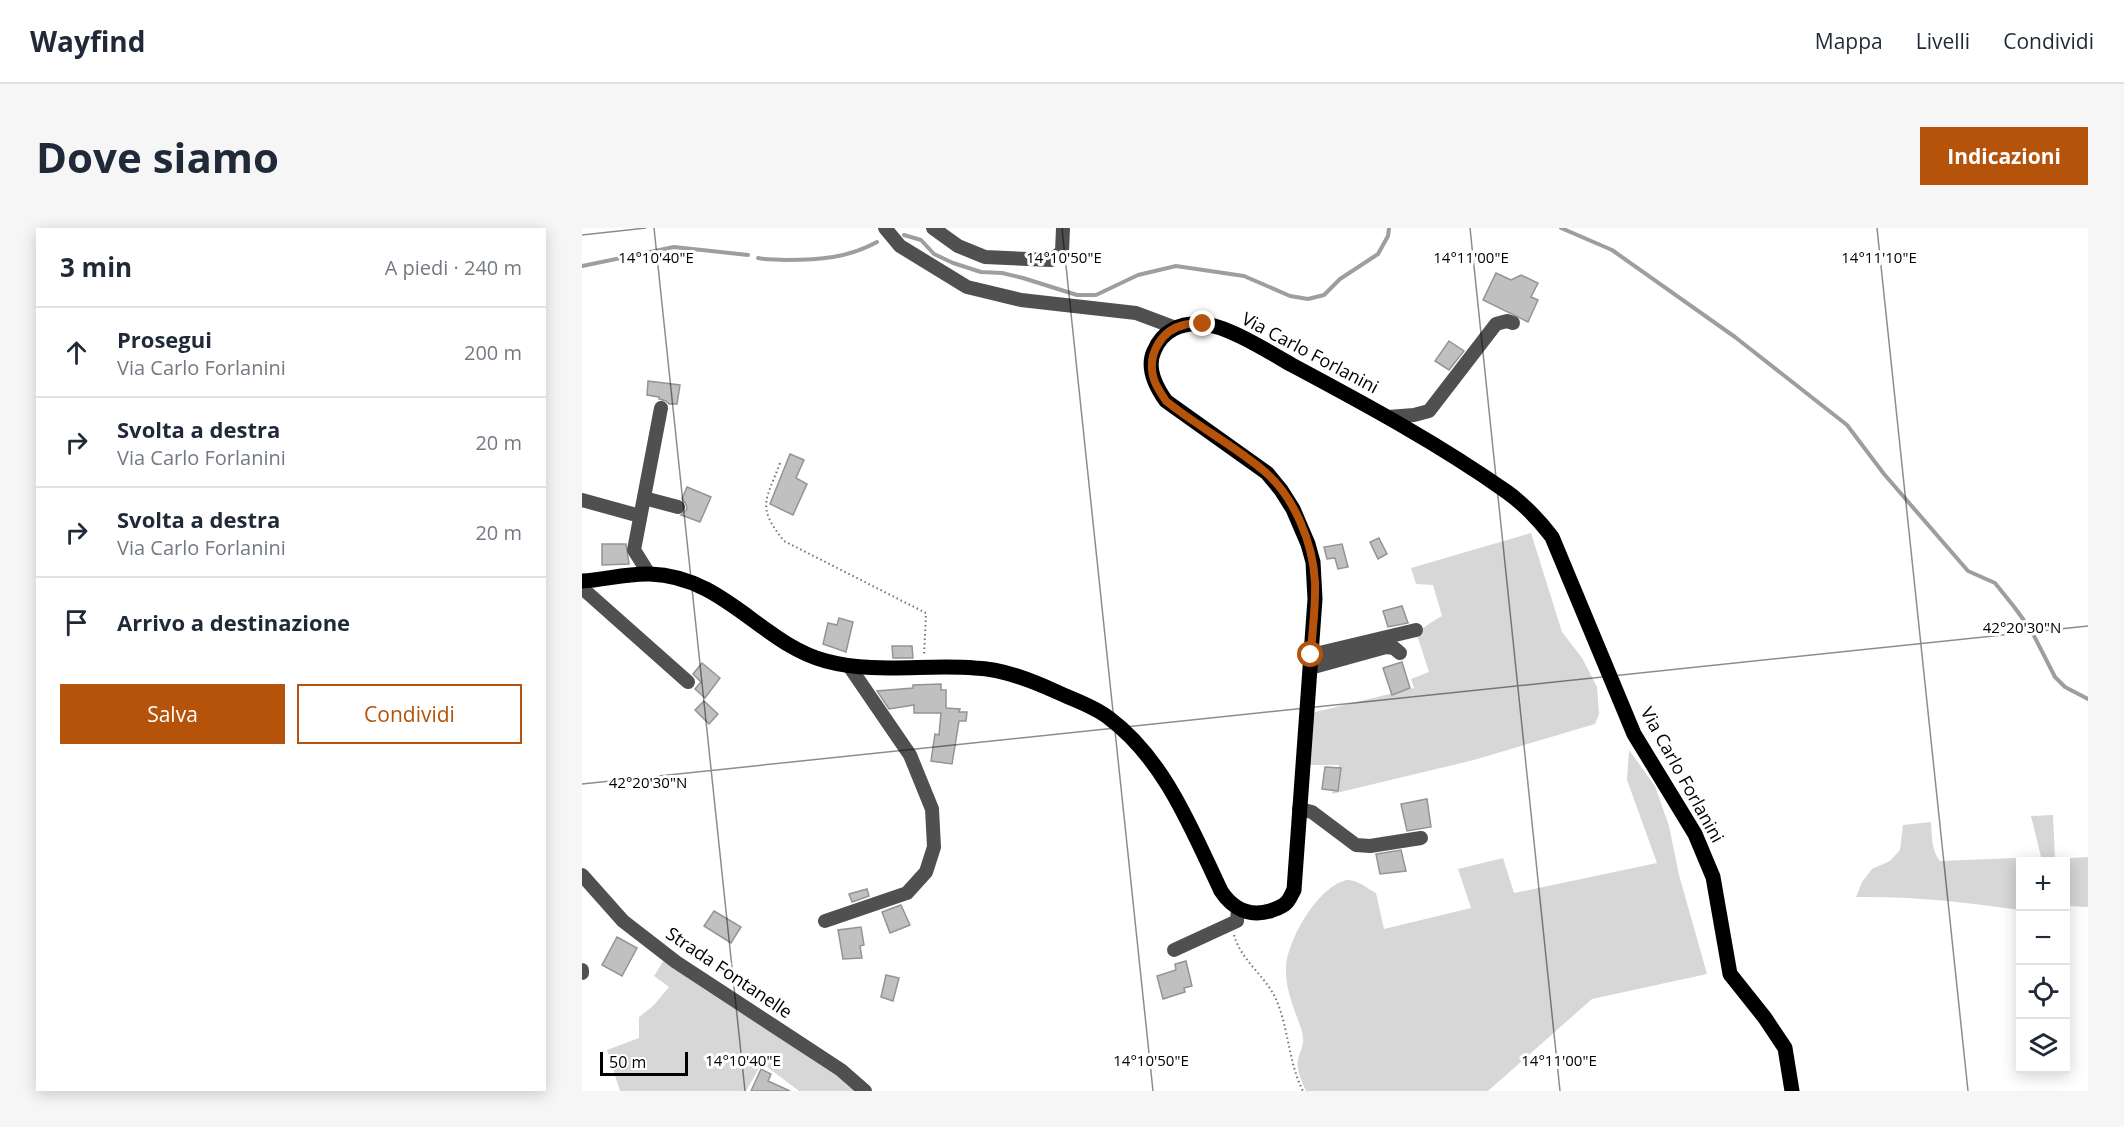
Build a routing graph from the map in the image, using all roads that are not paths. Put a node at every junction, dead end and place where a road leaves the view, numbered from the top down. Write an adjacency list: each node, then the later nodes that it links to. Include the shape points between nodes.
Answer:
1 (933, 228): 2 (street, via 958,246 985,257 1051,260 1062,252)
2 (1063, 228)
3 (892, 230): 5 (street, via 900,246 967,286 1021,300 1136,313)
4 (1513, 322): 7 (street, via 1496,324 1429,411)
5 (1176, 328): 7 (main road, Via Carlo Forlanini, via 1185,324 1220,328); 17 (main road, via 1163,335 1153,352 1153,375 1158,389 1179,412 1267,473 1293,509 1308,544 1315,598)
6 (661, 408): 8 (street)
7 (1388, 417): 27 (main road, Via Carlo Forlanini, via 1509,493 1552,537 1634,734 1695,834 1713,877 1730,974 1785,1048)
8 (644, 498): 10 (street); 11 (street)
9 (582, 500): 11 (street)
10 (678, 507)
11 (640, 516): 12 (street, via 634,550)
12 (649, 574): 13 (main road); 18 (main road, via 690,582 723,598 808,656)
13 (582, 581)
14 (582, 588): 19 (street)
15 (1416, 630): 17 (street)
16 (1400, 653): 17 (street, via 1386,647)
17 (1310, 662): 20 (main road)
18 (849, 666): 23 (main road, via 976,668 1009,674 1034,681 1107,716 1127,732 1155,766 1180,806 1221,891); 24 (street, via 910,755 932,809 934,847 926,872 907,893)
19 (688, 682)
20 (1299, 808): 21 (street, via 1312,812 1356,845); 23 (main road, via 1294,890 1286,903 1263,913)
21 (1421, 838)
22 (582, 875): 26 (street, Strada Fontanelle, via 623,921 676,962 841,1070)
23 (1238, 909): 25 (street, via 1237,921)
24 (825, 921)
25 (1174, 950)
26 (865, 1091)
27 (1792, 1091)

